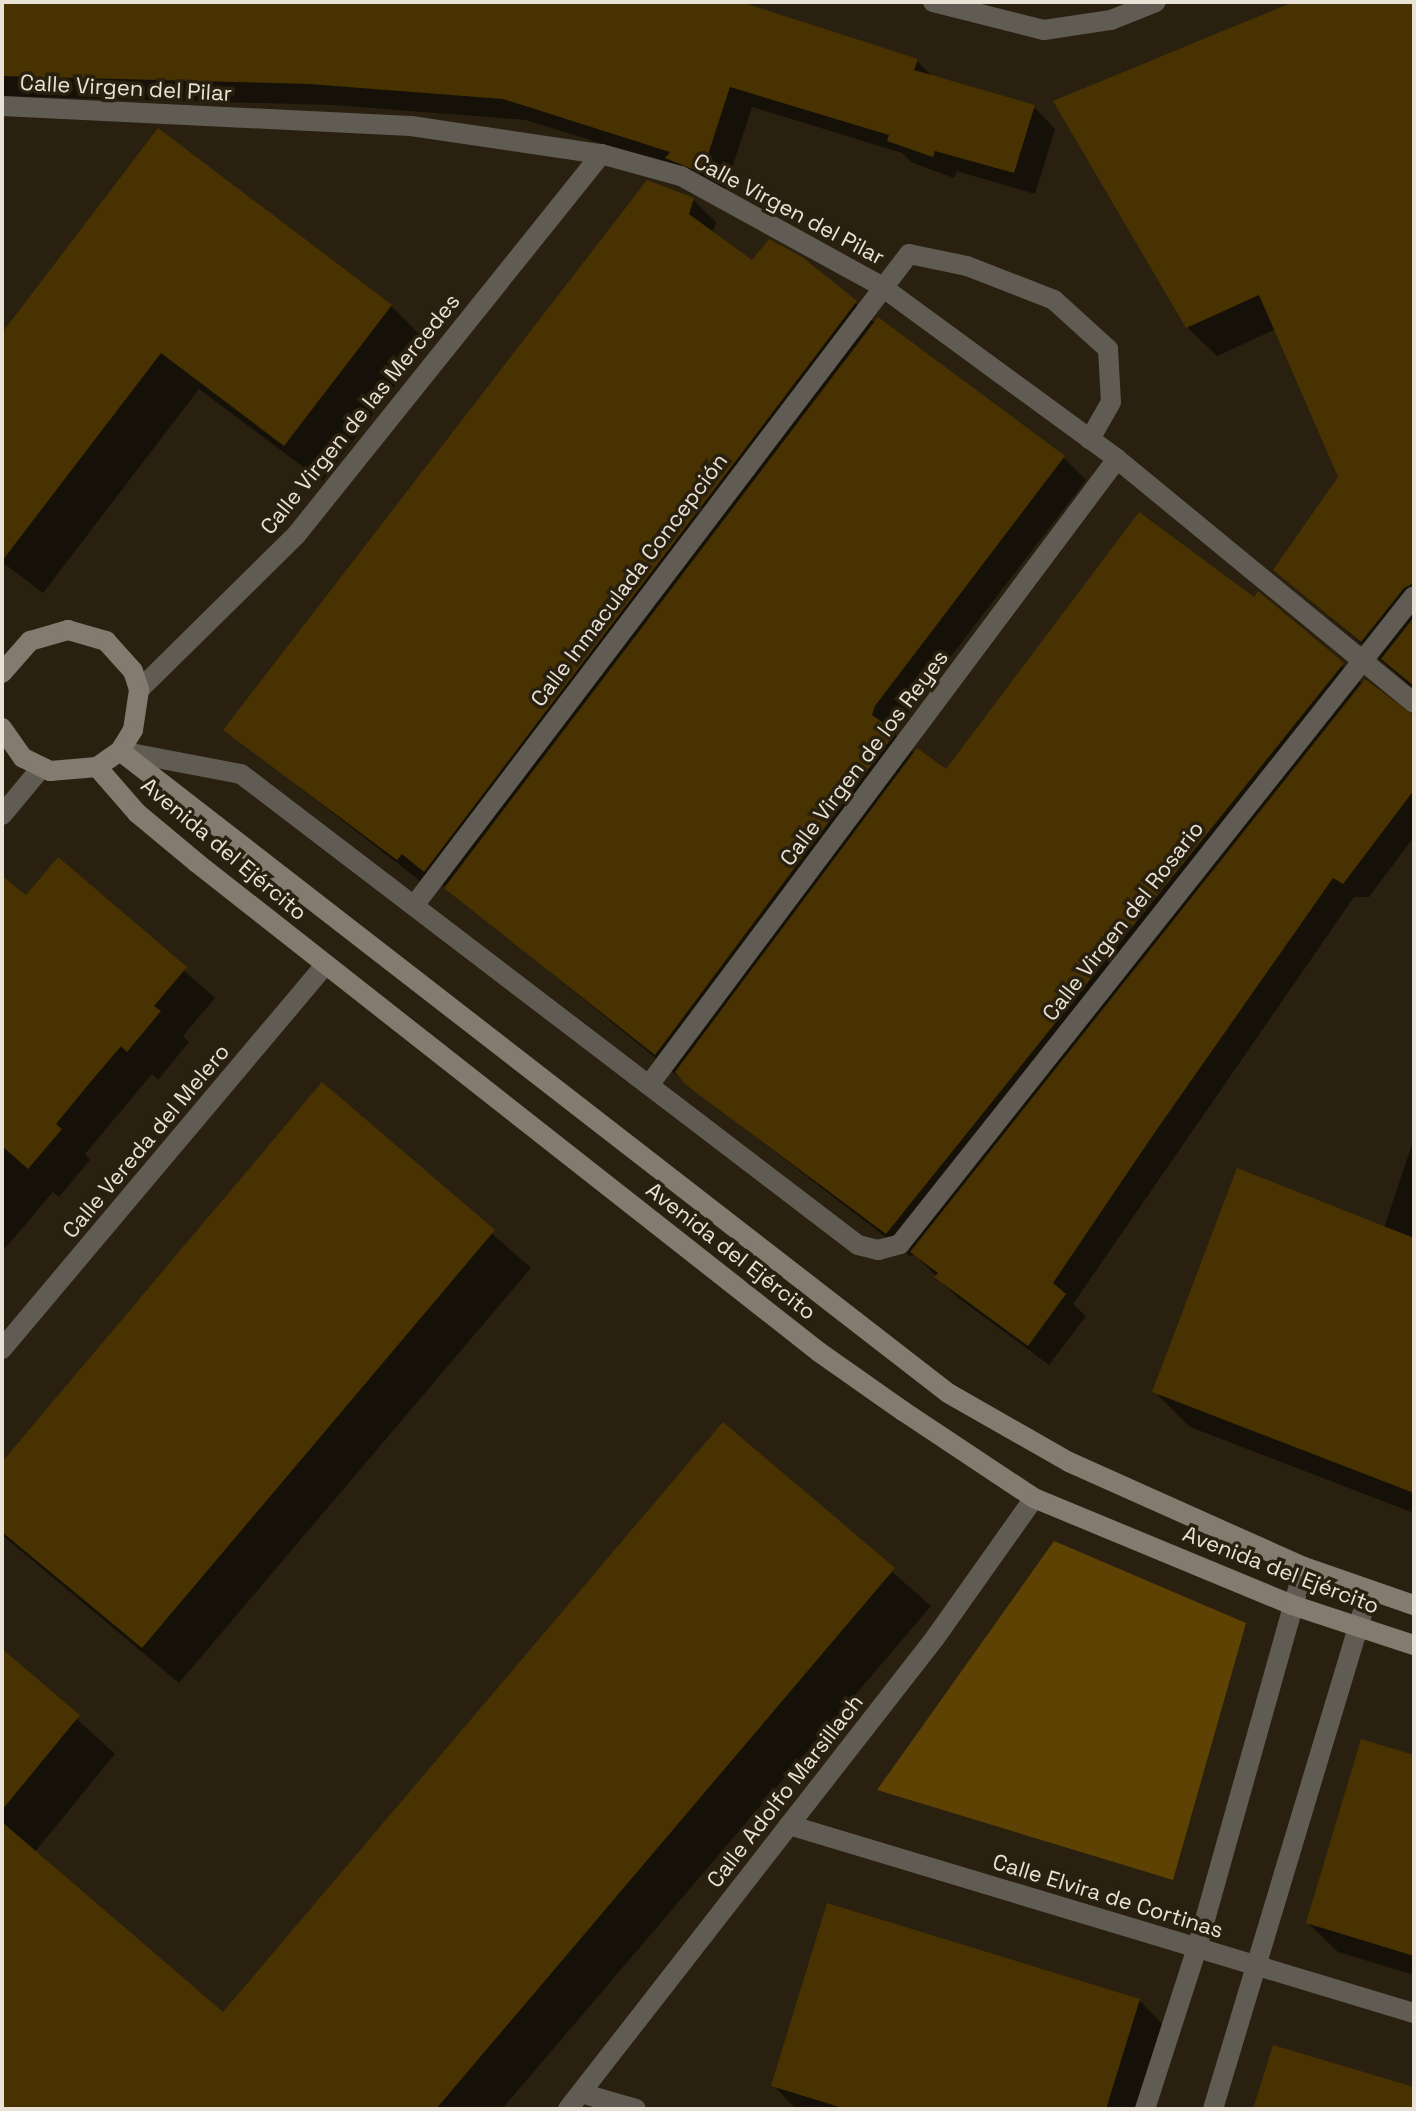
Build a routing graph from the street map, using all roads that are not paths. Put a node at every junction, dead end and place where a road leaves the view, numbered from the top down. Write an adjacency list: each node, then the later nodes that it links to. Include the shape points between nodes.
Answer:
1 (933, 2): 2 (street, via 1044,30 1111,20)
2 (1156, 2)
3 (2, 106): 4 (street, Calle Virgen del Pilar, via 411,126)
4 (601, 154): 5 (street, Calle Virgen del Pilar, via 681,176); 11 (street, Calle Virgen de las Mercedes, via 297,534)
5 (881, 286): 6 (street, Calle Virgen del Pilar); 6 (street, Calle Inmaculada Concepción, via 909,254 967,266 1054,300 1108,349 1111,402); 18 (street, Calle Inmaculada Concepción)
6 (1090, 439): 7 (street, Calle Virgen del Pilar)
7 (1117, 459): 9 (street, Calle Virgen del Pilar); 20 (street, Calle Virgen de los Reyes)
8 (1414, 596): 9 (street, Calle Virgen del Rosario)
9 (1360, 660): 12 (street, Calle Virgen del Pilar); 20 (street, Calle Virgen del Rosario, via 900,1244 878,1250 858,1245)
10 (2, 671): 11 (street, via 30,641 48,633 78,631 106,641 121,655)
11 (139, 690): 14 (street, via 133,730)
12 (1414, 703)
13 (4, 742): 15 (street)
14 (120, 751): 16 (street); 18 (street, via 241,774); 23 (street, Avenida del Ejército, via 948,1393 1069,1462)
15 (42, 767): 16 (street, via 73,773); 17 (street)
16 (97, 767): 19 (street, Avenida del Ejército, via 137,813)
17 (2, 815)
18 (416, 903): 20 (street)
19 (326, 964): 21 (street, Calle Vereda del Melero); 22 (street, Avenida del Ejército, via 819,1352)
20 (649, 1085)
21 (2, 1349)
22 (1034, 1498): 25 (street, Avenida del Ejército); 29 (street, Calle Adolfo Marsillach, via 935,1638)
23 (1304, 1567): 24 (street, Avenida del Ejército); 25 (street)
24 (1369, 1591): 26 (street, Avenida del Ejército); 27 (street)
25 (1292, 1605): 27 (street, Avenida del Ejército); 30 (street)
26 (1414, 1605)
27 (1357, 1626): 28 (street, Avenida del Ejército); 31 (street)
28 (1414, 1645)
29 (789, 1825): 30 (street, Calle Elvira de Cortinas); 33 (street, Calle Adolfo Marsillach)
30 (1197, 1948): 31 (street, Calle Elvira de Cortinas); 36 (street)
31 (1259, 1966): 32 (street, Calle Elvira de Cortinas); 37 (street)
32 (1414, 2013)
33 (581, 2093): 34 (street, Calle Adolfo Marsillach); 35 (street)
34 (568, 2109)
35 (636, 2109)
36 (1145, 2109)
37 (1213, 2109)

